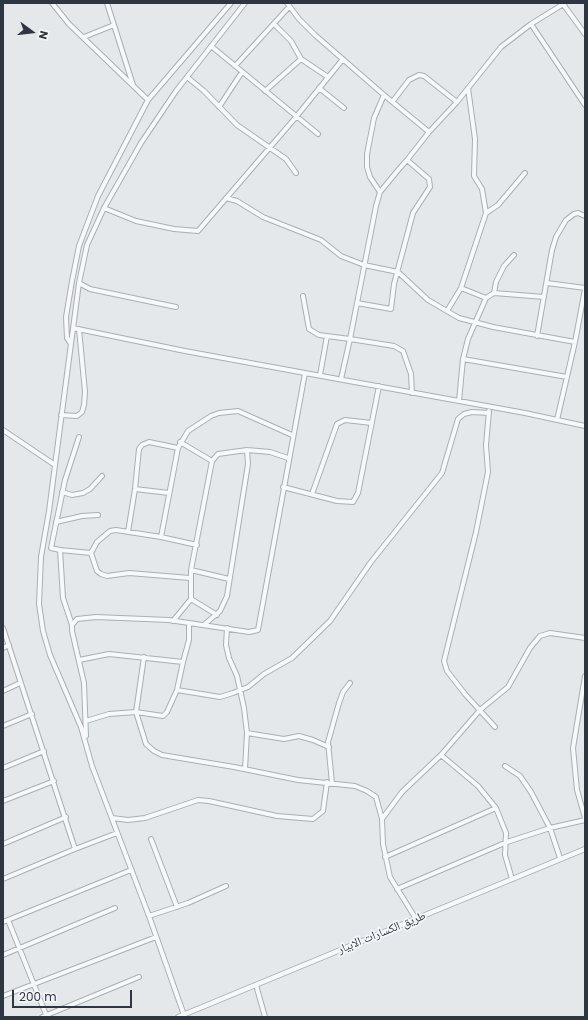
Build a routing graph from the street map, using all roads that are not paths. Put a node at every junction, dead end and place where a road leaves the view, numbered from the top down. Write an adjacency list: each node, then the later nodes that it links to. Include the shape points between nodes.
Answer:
1 (52, 3): 11 (street)
2 (108, 3): 7 (street)
3 (231, 3): 24 (street)
4 (245, 3): 12 (street)
5 (564, 3): 9 (street); 10 (street)
6 (288, 5): 8 (street); 14 (street, via 304,24)
7 (114, 24): 11 (street); 19 (street)
8 (274, 24): 13 (street, via 291,41); 15 (street)
9 (531, 24): 21 (street, via 501,47); 27 (street)
10 (585, 33)
11 (84, 37): 19 (street)
12 (211, 46): 15 (street); 17 (street)
13 (300, 59): 18 (street); 22 (street)
14 (342, 59): 18 (street); 23 (street)
15 (235, 66): 16 (street)
16 (242, 72): 22 (street); 28 (street)
17 (187, 77): 28 (street); 39 (street, via 141,143)
18 (328, 77): 20 (street)
19 (134, 86): 24 (street)
20 (319, 88): 29 (street); 30 (street)
21 (468, 88): 26 (street); 40 (street, via 475,139 474,176 482,189)
22 (265, 91): 30 (street)
23 (384, 95): 25 (street); 37 (street, via 374,118 367,154 370,177)
24 (148, 100): 63 (street, via 98,196 79,246 66,317 67,338)
25 (393, 101): 26 (street, via 410,80 419,75 424,76); 31 (street)
26 (457, 102): 31 (street)
27 (585, 105)
28 (219, 107): 33 (street, via 242,128)
29 (344, 108)
30 (296, 117): 32 (street); 33 (street)
31 (429, 132): 34 (street)
32 (318, 134)
33 (270, 146): 35 (street, via 286,159); 38 (street)
34 (407, 160): 37 (street); 44 (street, via 429,180 430,188 413,213)
35 (296, 173)
36 (525, 173): 40 (street, via 498,205)
37 (380, 192): 43 (street)
38 (226, 198): 39 (street, via 198,231 136,221); 43 (street, via 238,201 263,217 321,240 341,256)
39 (104, 208): 45 (street, via 87,245)
40 (486, 213): 47 (street)
41 (585, 216): 46 (street, via 574,214 561,227 552,250)
42 (514, 255): 49 (street, via 504,266)
43 (364, 265): 44 (street); 53 (street)
44 (398, 272): 53 (street, via 391,309); 55 (street, via 428,300)
45 (79, 283): 54 (street, via 90,289); 57 (street)
46 (547, 283): 48 (street); 51 (street)
47 (461, 288): 52 (street); 55 (street)
48 (585, 289): 62 (street)
49 (494, 293): 51 (street); 52 (street)
50 (303, 296): 59 (street, via 309,329)
51 (544, 297): 60 (street)
52 (486, 298): 56 (street)
53 (357, 303): 61 (street)
54 (176, 307)
55 (448, 311): 56 (street, via 459,318)
56 (475, 322): 60 (street); 64 (street)
57 (73, 328): 58 (street); 63 (street)
58 (79, 329): 65 (street); 74 (street, via 84,405 82,412 77,416)
59 (327, 336): 61 (street); 66 (street)
60 (537, 336): 62 (street)
61 (350, 339): 68 (street); 70 (street, via 400,348 411,374)
62 (575, 342): 67 (street)
63 (71, 345): 74 (street)
64 (463, 359): 67 (street); 71 (street)
65 (305, 373): 66 (street); 79 (street)
66 (320, 375): 68 (street)
67 (567, 377): 75 (street)
68 (341, 379): 69 (street)
69 (379, 386): 70 (street); 76 (street)
70 (412, 393): 71 (street)
71 (459, 401): 72 (street)
72 (489, 407): 73 (street); 75 (street)
73 (489, 413): 124 (street, via 472,412 461,415 442,474 371,562 322,630 292,658); 125 (street, via 486,444 488,472 444,661 447,671)
74 (61, 415): 86 (street)
75 (557, 420): 77 (street)
76 (372, 423): 92 (street, via 345,420 337,424); 92 (street, via 358,493 353,502 336,501)
77 (585, 426)
78 (3, 430): 86 (street)
79 (292, 435): 81 (street, via 246,414 230,411 203,419 188,431); 84 (street)
80 (79, 437): 90 (street)
81 (180, 442): 82 (street); 85 (street)
82 (178, 448): 89 (street, via 149,442 142,445 139,449); 91 (street)
83 (247, 450): 84 (street, via 270,452); 85 (street, via 218,454); 104 (street, via 248,464)
84 (288, 458): 88 (street)
85 (212, 461): 97 (street)
86 (55, 465): 98 (street)
87 (102, 476): 90 (street, via 83,493 72,495)
88 (283, 487): 92 (street); 112 (street, via 258,630 249,632)
89 (135, 489): 91 (street); 95 (street)
90 (62, 492): 94 (street)
91 (169, 493): 96 (street)
92 (312, 494)
93 (98, 516): 94 (street, via 82,516)
94 (56, 522): 99 (street)
95 (128, 532): 96 (street); 101 (street, via 110,531 97,542)
96 (161, 537): 97 (street)
97 (197, 545): 102 (street)
98 (43, 546): 99 (street); 132 (street, via 39,604 43,631 50,656)
99 (51, 548): 100 (street)
100 (60, 550): 101 (street); 110 (street, via 63,598)
101 (91, 553): 103 (street, via 97,571 107,576 129,573)
102 (192, 570): 103 (street); 104 (street)
103 (190, 578): 105 (street)
104 (229, 579): 106 (street, via 227,596)
105 (191, 599): 106 (street); 107 (street)
106 (217, 615): 109 (street)
107 (173, 621): 108 (street); 110 (street, via 84,618 77,619)
108 (189, 623): 109 (street); 118 (street, via 189,640)
109 (205, 624): 112 (street)
110 (72, 625): 117 (street)
111 (3, 628): 114 (street)
112 (227, 628): 124 (street, via 226,645)
113 (585, 638): 125 (street, via 550,633 540,636 530,648 508,687)
114 (9, 645): 115 (street); 120 (street)
115 (3, 648)
116 (144, 657): 117 (street, via 109,654); 118 (street); 126 (street)
117 (79, 660): 128 (street, via 84,682)
118 (183, 662): 123 (street)
119 (585, 676): 147 (street, via 575,729 573,762)
120 (20, 683): 122 (street); 127 (street)
121 (350, 683): 133 (street, via 343,692)
122 (3, 690)
123 (176, 690): 124 (street, via 220,696); 126 (street, via 163,716)
124 (240, 691): 131 (street)
125 (480, 710): 130 (street); 135 (street)
126 (136, 712): 128 (street, via 109,714); 138 (street, via 146,744 154,751 162,755)
127 (32, 714): 129 (street); 134 (street)
128 (86, 721): 132 (street)
129 (3, 726)
130 (495, 727)
131 (247, 733): 133 (street, via 284,739 299,736); 138 (street)
132 (86, 742): 145 (street, via 92,766)
133 (328, 747): 141 (street)
134 (44, 751): 137 (street); 139 (street)
135 (441, 755): 143 (street, via 478,786); 146 (street, via 402,792)
136 (505, 766): 148 (street, via 520,776 527,785)
137 (3, 768)
138 (245, 769): 140 (street, via 298,780)
139 (54, 781): 142 (street); 144 (street)
140 (327, 782): 141 (street); 145 (street, via 323,811 320,816 313,818 277,816 209,800 198,800 144,818)
141 (332, 783): 146 (street, via 355,786 376,797)
142 (3, 801)
143 (496, 808): 151 (street); 155 (street)
144 (66, 817): 152 (street); 153 (street)
145 (112, 818): 149 (street)
146 (382, 819): 155 (street)
147 (585, 819): 148 (street)
148 (550, 828): 151 (street); 156 (street)
149 (117, 833): 153 (street); 157 (street)
150 (151, 839): 162 (street)
151 (507, 842): 158 (street, via 505,855); 161 (street)
152 (3, 844)
153 (75, 849): 159 (street)
154 (585, 849): 156 (street, طريق الكسارات الابيار)
155 (385, 857): 161 (street, via 390,877)
156 (560, 858): 158 (street, طريق الكسارات الابيار)
157 (131, 870): 164 (street); 166 (street)
158 (512, 878): 165 (street, طريق الكسارات الابيار)
159 (3, 879)
160 (226, 886): 162 (street)
161 (397, 889): 165 (street)
162 (177, 907): 164 (street)
163 (115, 908): 169 (street)
164 (148, 916): 168 (street)
165 (416, 919): 173 (street, طريق الكسارات الابيار)
166 (8, 920): 167 (street); 169 (street)
167 (3, 922)
168 (156, 937): 172 (street); 175 (street)
169 (19, 949): 170 (street); 172 (street)
170 (3, 955)
171 (138, 977): 176 (street)
172 (34, 984): 174 (street); 176 (street)
173 (256, 985): 175 (street, طريق الكسارات الابيار); 178 (street)
174 (3, 996)
175 (184, 1015): 177 (street, طريق الكسارات الابيار)
176 (45, 1016)
177 (178, 1017)
178 (265, 1017)

